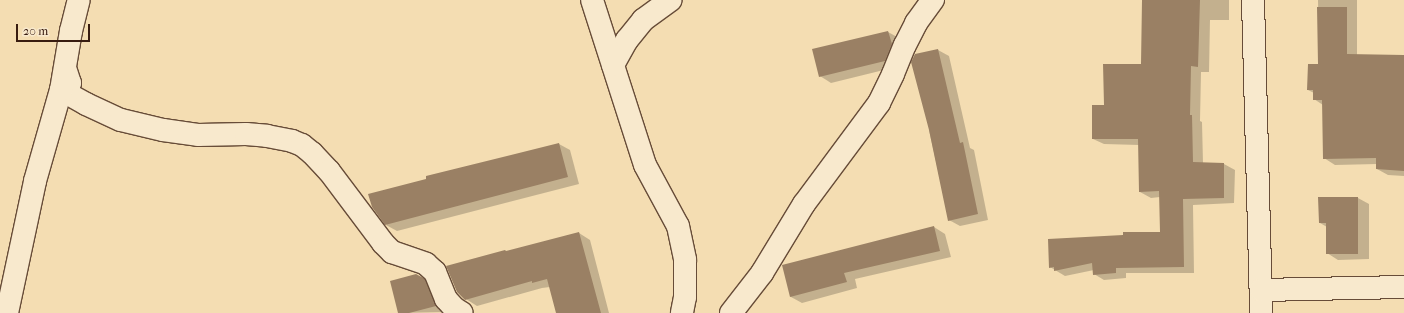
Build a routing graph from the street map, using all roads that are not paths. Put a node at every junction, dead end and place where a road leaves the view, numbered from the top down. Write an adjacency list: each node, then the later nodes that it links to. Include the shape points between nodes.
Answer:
1 (79, 0): 7 (street, via 71,30)
2 (592, 0): 6 (street)
3 (671, 0): 6 (street, via 643,20 627,40)
4 (933, 0): 13 (street, via 904,45 879,103 804,204 762,273)
5 (1254, 0): 9 (street)
6 (613, 66): 12 (street, via 645,165 678,226 685,260 685,297)
7 (64, 80): 10 (street, via 36,182); 11 (street, via 86,104 121,120 198,135 267,136 302,145 328,171 383,243 392,252 426,264 435,272 446,299)
8 (1404, 287): 9 (street)
9 (1261, 290): 14 (street)
10 (7, 313)
11 (462, 313)
12 (682, 313)
13 (731, 313)
14 (1260, 313)

